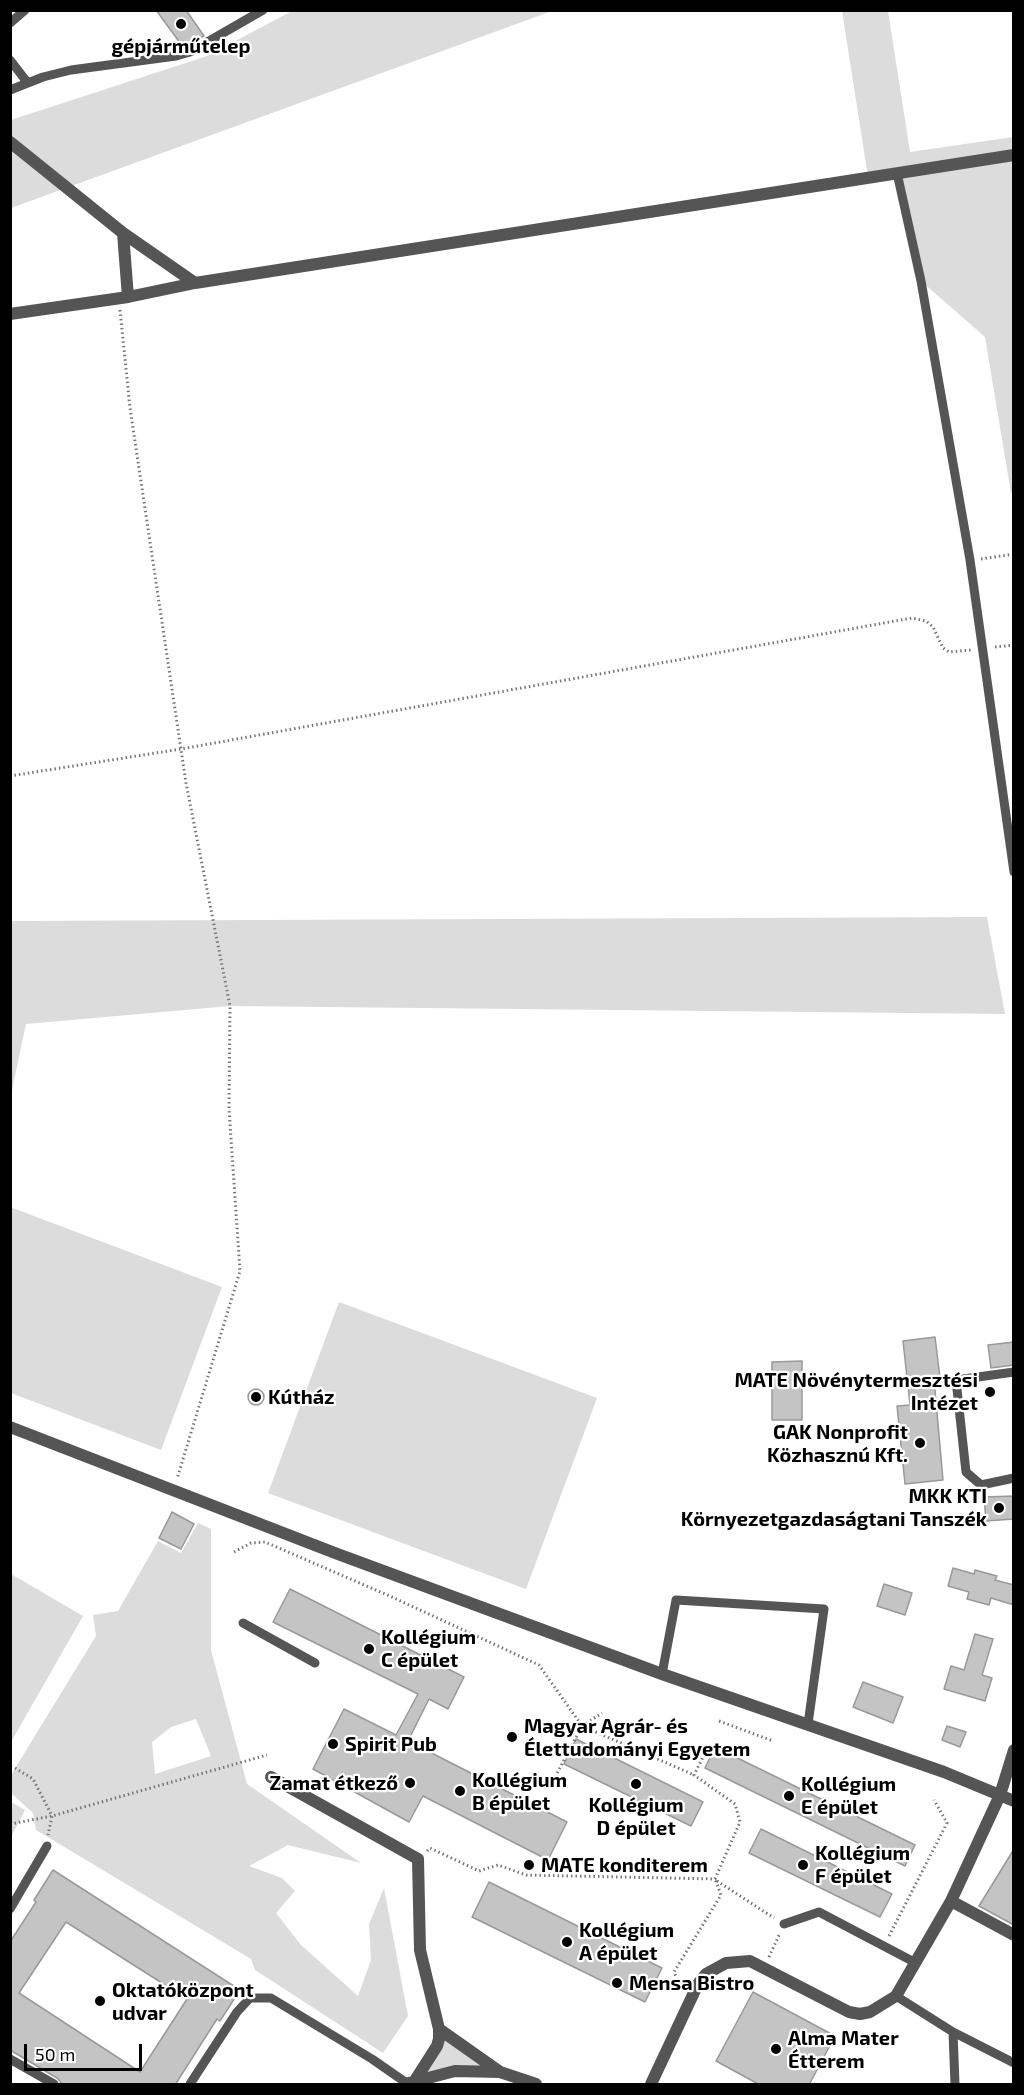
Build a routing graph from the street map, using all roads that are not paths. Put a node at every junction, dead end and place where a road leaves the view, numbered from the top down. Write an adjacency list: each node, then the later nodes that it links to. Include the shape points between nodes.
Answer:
1 (25, 10): 3 (lane)
2 (263, 10): 5 (lane, via 190,52 70,70)
3 (10, 23)
4 (10, 60): 5 (lane)
5 (27, 82): 6 (lane)
6 (10, 90)
7 (10, 142): 10 (street)
8 (1014, 155): 9 (street)
9 (897, 173): 11 (street); 14 (lane, via 921,281 970,560)
10 (123, 233): 11 (street); 12 (street)
11 (195, 284): 12 (street)
12 (124, 298): 13 (street)
13 (10, 314)
14 (1014, 872)
15 (1014, 1372): 17 (lane, via 956,1380 966,1472 981,1485)
16 (10, 1426): 20 (street)
17 (1014, 1478)
18 (243, 1623): 19 (lane)
19 (315, 1663)
20 (662, 1674): 21 (street); 21 (lane, via 676,1600 824,1609)
21 (808, 1724): 24 (street)
22 (1014, 1750): 24 (street)
23 (271, 1777): 33 (street, via 418,1859 420,1950)
24 (1000, 1795): 25 (street); 27 (street)
25 (1014, 1801)
26 (46, 1845): 28 (lane)
27 (951, 1901): 30 (street); 31 (street)
28 (10, 1909)
29 (784, 1924): 31 (lane, via 819,1912)
30 (1014, 1935)
31 (916, 1963): 32 (street)
32 (896, 1996): 34 (lane); 42 (street, via 870,2012 849,2012 750,1961 726,1963 702,1979)
33 (439, 2029): 37 (street); 38 (street, via 437,2046)
34 (953, 2032): 36 (lane); 43 (lane)
35 (10, 2059): 39 (lane)
36 (1014, 2063)
37 (500, 2072): 38 (street, via 455,2072); 41 (street)
38 (409, 2084): 40 (lane, via 271,1998 250,1998)
39 (54, 2085)
40 (190, 2085)
41 (536, 2085)
42 (651, 2085)
43 (954, 2085)

